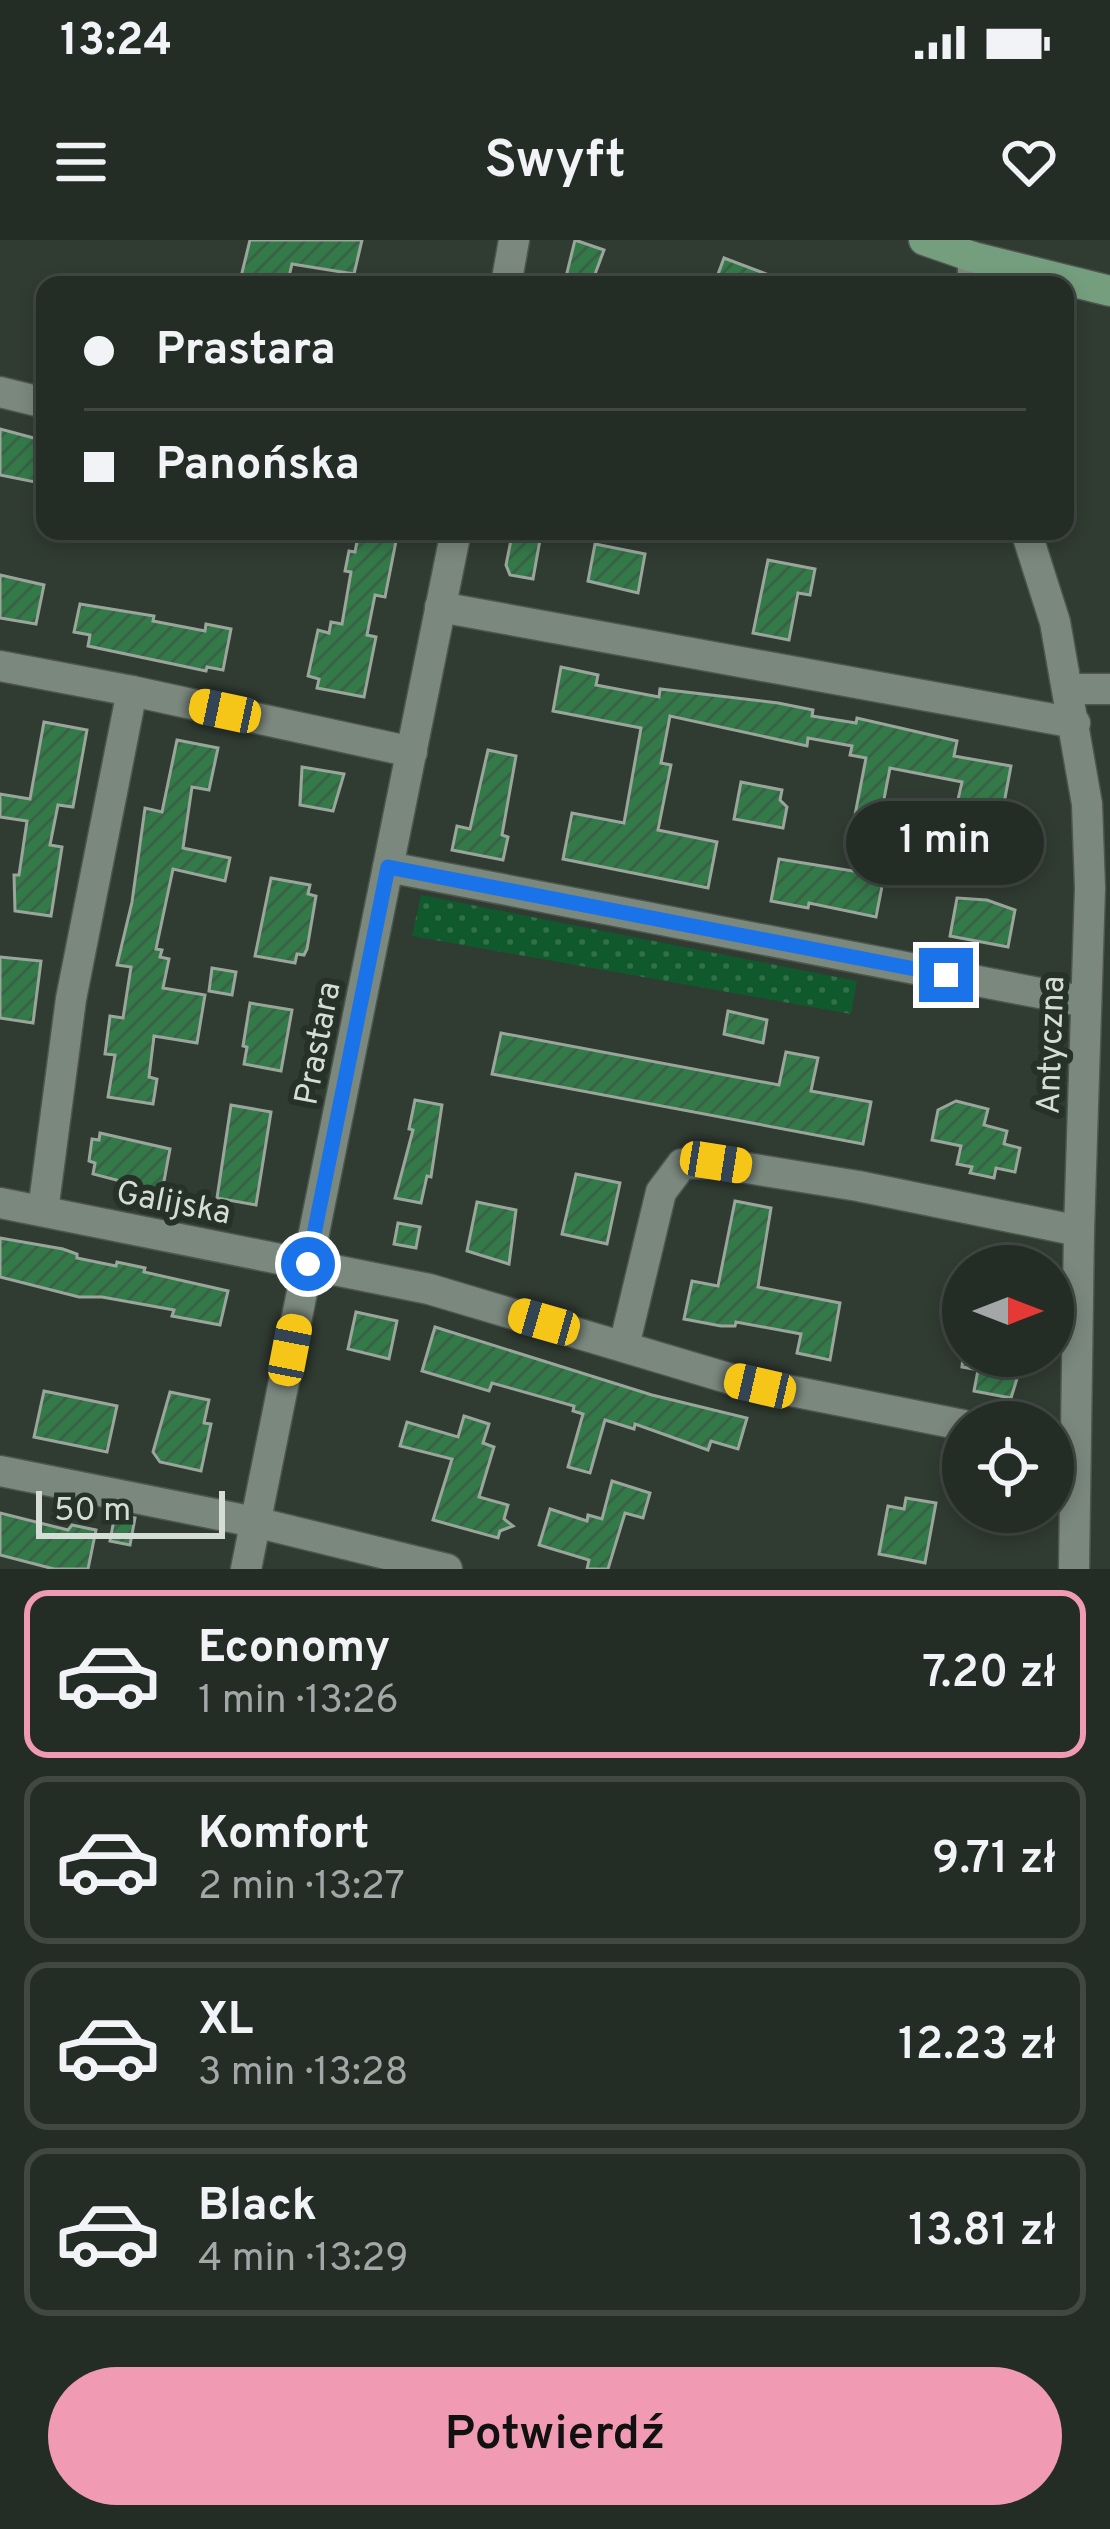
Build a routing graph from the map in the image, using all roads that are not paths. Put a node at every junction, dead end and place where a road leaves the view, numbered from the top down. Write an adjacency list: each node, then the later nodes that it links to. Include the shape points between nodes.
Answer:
1 (514, 240): 4 (street)
2 (923, 240): 3 (main road)
3 (973, 271): 5 (main road)
4 (508, 276)
5 (1007, 276)
6 (1074, 286): 7 (main road)
7 (1110, 291)
8 (0, 392): 9 (street)
9 (36, 402)
10 (453, 540): 12 (street, Prastara)
11 (1029, 540): 14 (street, Antyczna)
12 (440, 608): 17 (street); 18 (street, Prastara)
13 (0, 666): 16 (street)
14 (1068, 689): 15 (street); 17 (street, Antyczna)
15 (1110, 689)
16 (132, 691): 18 (street); 23 (street, via 71,999)
17 (1075, 723): 19 (street, Antyczna)
18 (412, 752): 20 (street, Prastara)
19 (1099, 804): 21 (street, Antyczna)
20 (388, 867): 21 (street); 25 (street, Prastara)
21 (1086, 1002): 24 (street, Antyczna)
22 (0, 1203): 23 (street, Galijska)
23 (43, 1211): 25 (street, Galijska)
24 (1079, 1231): 26 (street, via 716,1162 682,1164 661,1192); 27 (street, Antyczna)
25 (308, 1264): 26 (street, Galijska, via 429,1289); 30 (street, Prastara)
26 (624, 1346): 28 (street, Galijska, via 788,1392)
27 (1068, 1401)
28 (942, 1421)
29 (0, 1471): 30 (street)
30 (255, 1522): 32 (street, Prastara); 33 (street)
31 (1071, 1533): 34 (street, Antyczna)
32 (247, 1569)
33 (447, 1569)
34 (1074, 1569)

